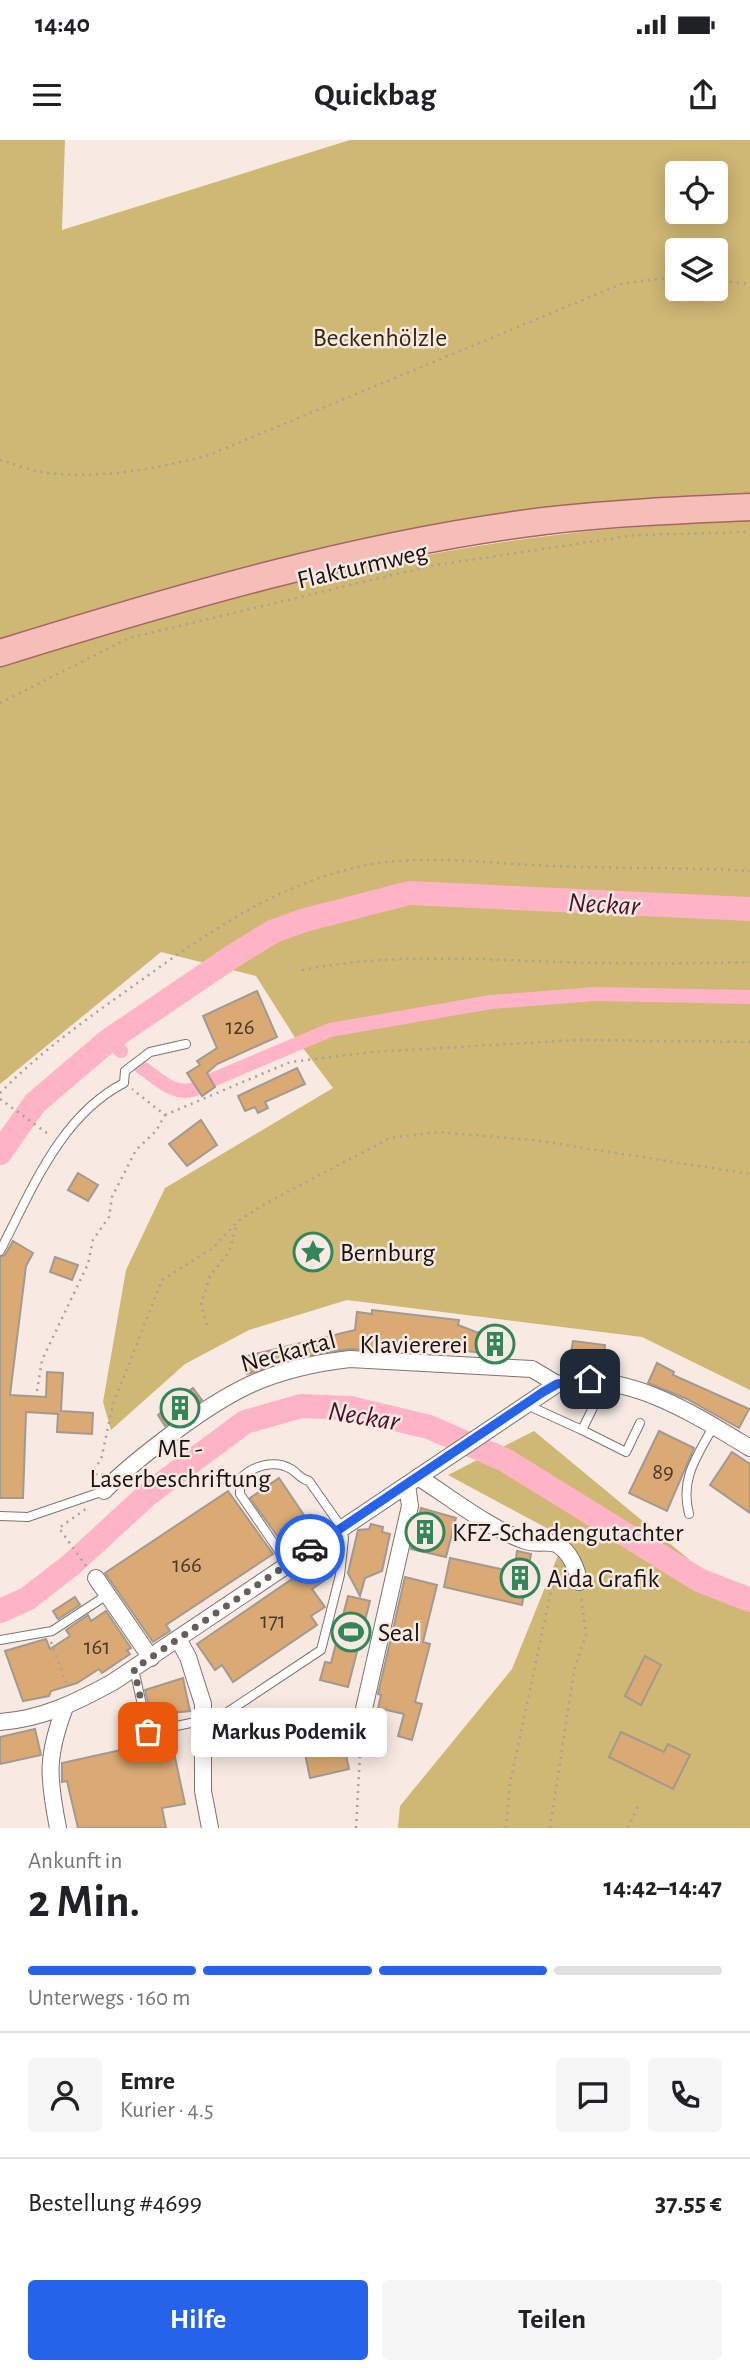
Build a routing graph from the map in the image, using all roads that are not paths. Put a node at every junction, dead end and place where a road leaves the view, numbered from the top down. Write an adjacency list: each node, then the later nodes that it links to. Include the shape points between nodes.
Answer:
1 (750, 507): 2 (main road, via 543,522 434,540 235,584)
2 (0, 653)
3 (186, 1044): 4 (lane, via 150,1052 125,1071 124,1083 95,1098 58,1141)
4 (0, 1251)
5 (606, 1381): 6 (street); 9 (street); 10 (lane)
6 (557, 1384): 7 (street); 13 (street, Neckartal, via 532,1369 350,1359 322,1362 267,1376 223,1396)
7 (525, 1404): 10 (lane); 12 (street)
8 (640, 1423): 10 (lane, via 626,1452)
9 (713, 1427): 11 (street); 14 (lane, via 686,1480)
10 (582, 1430)
11 (750, 1448)
12 (419, 1477): 16 (street); 19 (street, via 509,1533 529,1542 560,1546); 27 (street)
13 (106, 1488): 15 (lane, via 28,1517)
14 (689, 1514)
15 (0, 1516)
16 (342, 1528): 17 (street); 17 (lane, via 310,1481 300,1479 292,1470 263,1465 244,1475 240,1494); 28 (lane, via 340,1575 321,1650)
17 (288, 1564): 21 (street)
18 (96, 1578): 20 (street)
19 (579, 1582)
20 (107, 1595): 22 (lane, via 47,1632); 23 (street)
21 (178, 1639): 23 (street); 28 (street, via 188,1657)
22 (0, 1640)
23 (151, 1658): 24 (street)
24 (134, 1669): 25 (street); 28 (lane, via 148,1732)
25 (69, 1705): 26 (street, via 37,1717); 29 (street, via 54,1735 48,1765)
26 (0, 1722)
27 (361, 1722)
28 (205, 1723): 30 (street, via 203,1791)
29 (58, 1828)
30 (210, 1828)

